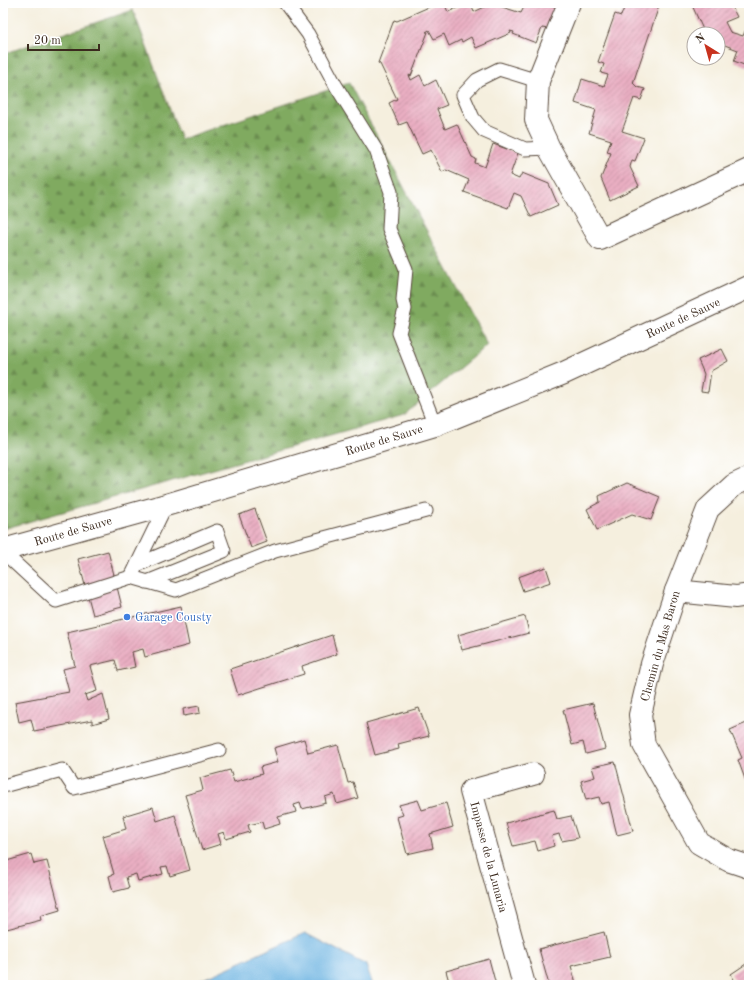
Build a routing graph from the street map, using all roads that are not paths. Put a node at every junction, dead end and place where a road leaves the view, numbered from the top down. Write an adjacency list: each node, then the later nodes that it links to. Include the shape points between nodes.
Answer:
1 (285, 3): 7 (lane, via 308,34 336,86 376,150 391,192 389,229 406,269 403,300 405,310 399,333)
2 (569, 3): 3 (street)
3 (538, 81): 4 (street, via 536,120); 4 (lane, via 499,69 477,80 463,95 473,118 484,131 525,149)
4 (549, 148): 5 (street, via 600,239)
5 (749, 170)
6 (749, 287): 7 (street, Route de Sauve, via 564,374)
7 (435, 425): 9 (street, Route de Sauve)
8 (749, 478): 14 (street, Chemin du Mas Baron, via 734,485 708,509)
9 (166, 505): 11 (street, Route de Sauve); 12 (lane)
10 (426, 511): 13 (lane, via 275,551 176,590)
11 (3, 551): 12 (lane, via 56,601)
12 (134, 571): 13 (lane); 13 (lane, via 218,531 224,551)
13 (147, 582)
14 (676, 591): 15 (street, via 736,597); 19 (street, Chemin du Mas Baron, via 652,664 640,715 644,745 699,843 728,860)
15 (749, 595)
16 (219, 750): 18 (lane, via 74,788 62,770)
17 (532, 774): 20 (street, Impasse de la Lunaria, via 471,791)
18 (3, 786)
19 (749, 867)
20 (524, 985)

